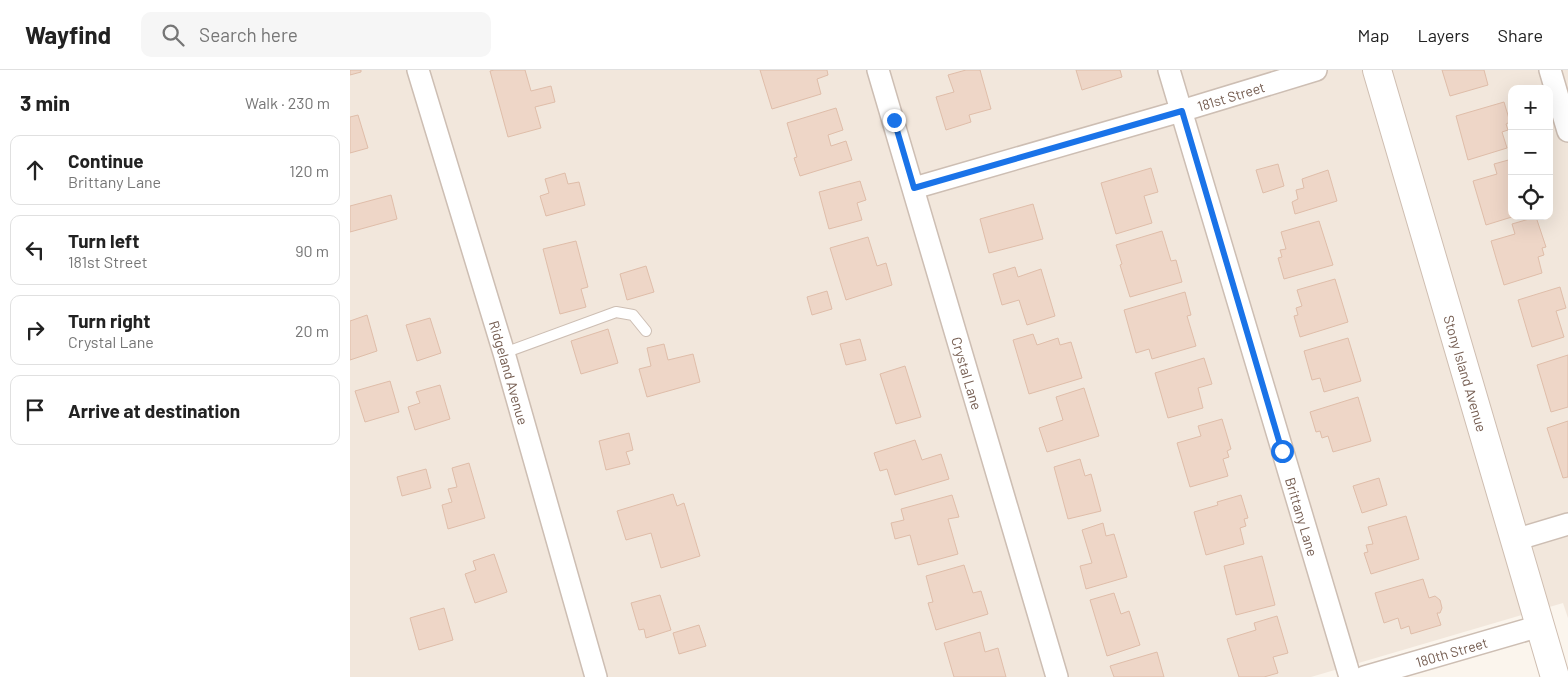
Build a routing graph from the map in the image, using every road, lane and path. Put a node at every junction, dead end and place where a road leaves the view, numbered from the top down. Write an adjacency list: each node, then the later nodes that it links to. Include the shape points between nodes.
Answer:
1 (418, 70): 11 (street, Ridgeland Avenue)
2 (878, 70): 9 (street, Crystal Lane)
3 (1170, 70): 7 (street, Brittany Lane)
4 (1316, 70): 7 (street, 181st Street)
5 (1377, 70): 13 (street, Stony Island Avenue)
6 (1550, 70): 8 (street)
7 (1182, 111): 9 (street, 181st Street); 17 (street, Brittany Lane)
8 (1568, 131)
9 (914, 188): 16 (street, Crystal Lane)
10 (646, 332): 11 (lane, via 633,315 616,312)
11 (504, 353): 15 (street, Ridgeland Avenue)
12 (1568, 524): 13 (street)
13 (1515, 540): 14 (street, Stony Island Avenue)
14 (1540, 626): 18 (street, 180th Street); 19 (street, Stony Island Avenue)
15 (596, 677)
16 (1057, 677)
17 (1350, 677)
18 (1364, 677)
19 (1555, 677)

